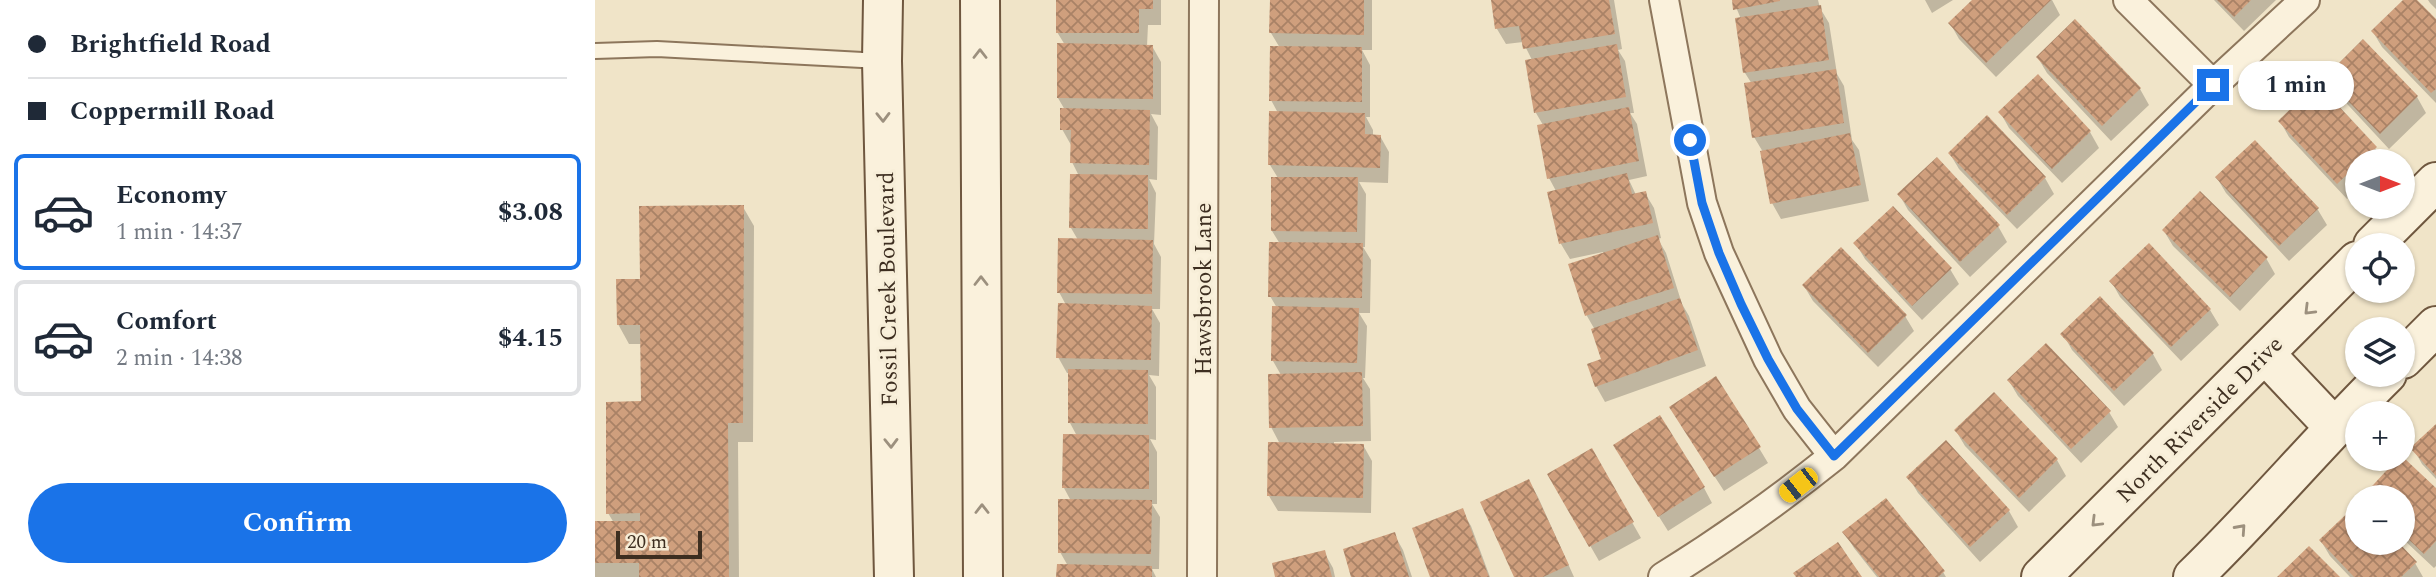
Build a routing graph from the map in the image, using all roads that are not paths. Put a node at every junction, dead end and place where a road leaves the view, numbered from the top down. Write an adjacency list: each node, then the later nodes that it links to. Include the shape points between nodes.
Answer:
1 (883, 0): 8 (main road, Fossil Creek Boulevard)
2 (980, 0): 20 (main road, one-way to 2)
3 (1204, 0): 21 (street, Hawsbrook Lane)
4 (1664, 0): 18 (street, via 1702,203 1719,253 1768,359 1797,409)
5 (2128, 0): 9 (street)
6 (2305, 0): 9 (street)
7 (595, 51): 8 (lane, via 657,48)
8 (882, 61): 19 (main road, Fossil Creek Boulevard, one-way to 19)
9 (2213, 85): 18 (street)
10 (2436, 182): 11 (main road)
11 (2385, 233)
12 (2345, 273): 15 (main road, North Riverside Drive, one-way to 15)
13 (2436, 326): 14 (main road)
14 (2415, 347)
15 (2265, 354): 17 (main road); 23 (main road, North Riverside Drive, one-way to 23)
16 (2374, 387): 17 (main road)
17 (2334, 427): 24 (main road, one-way to 17)
18 (1834, 456): 22 (street, via 1747,523)
19 (894, 577)
20 (982, 577)
21 (1202, 577)
22 (1663, 577)
23 (2041, 577)
24 (2193, 577)

